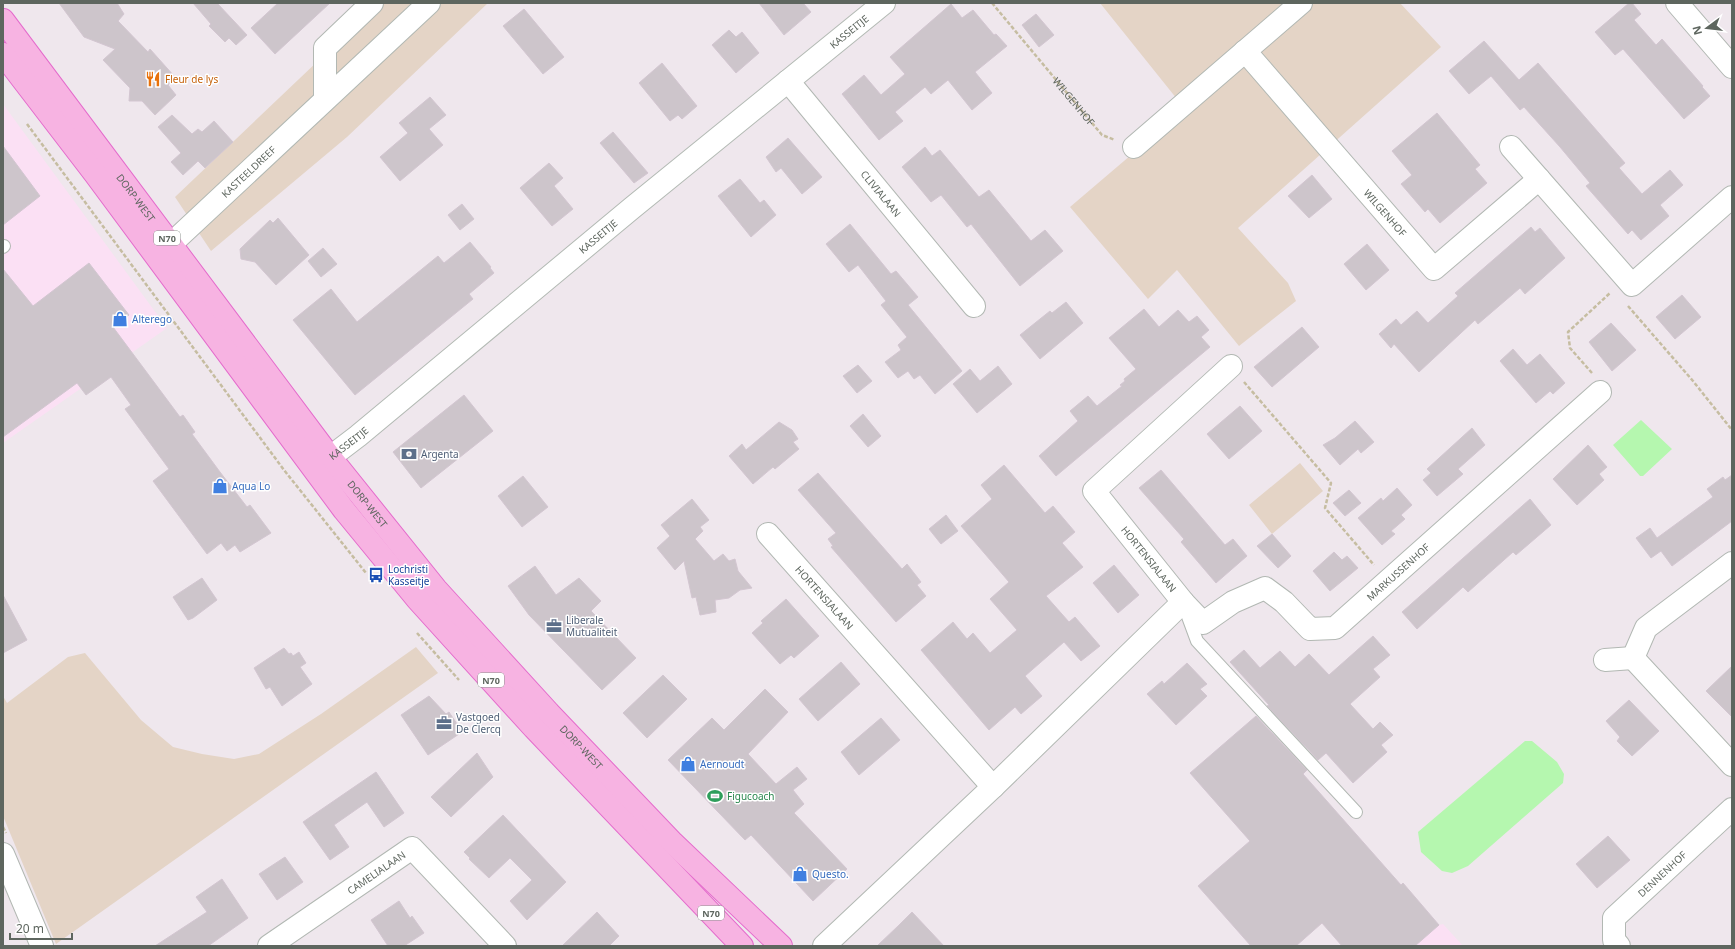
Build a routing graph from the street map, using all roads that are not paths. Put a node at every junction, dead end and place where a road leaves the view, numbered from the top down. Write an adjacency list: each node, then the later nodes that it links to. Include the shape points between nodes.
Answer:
1 (372, 3): 11 (street, via 325,48)
2 (429, 3): 11 (street, KASTEELDREEF)
3 (884, 3): 10 (street, KASSEITJE)
4 (1301, 3): 7 (street)
5 (1677, 3): 9 (street)
6 (3, 20): 16 (main road, DORP-WEST / N70)
7 (1245, 52): 12 (street); 14 (street, WILGENHOF, via 1434,269)
8 (3, 54): 21 (main road, DORP-WEST / N70, via 95,174)
9 (1732, 67)
10 (788, 81): 17 (street, CLIVIALAAN); 20 (street, KASSEITJE)
11 (325, 98): 16 (street, KASTEELDREEF)
12 (1134, 147)
13 (1511, 147): 14 (street)
14 (1539, 179): 15 (street, via 1632,285)
15 (1732, 197)
16 (171, 244): 20 (main road, DORP-WEST / N70)
17 (974, 306)
18 (1231, 366): 24 (street, HORTENSIALAAN, via 1094,491)
19 (1600, 392): 24 (street, MARKUSSENHOF, via 1335,628 1310,629 1284,602 1265,588 1233,602 1203,623)
20 (330, 457): 21 (street, KASSEITJE); 37 (main road, DORP-WEST / N70, via 436,589 549,713 673,843)
21 (313, 470): 36 (main road, DORP-WEST / N70, via 418,599 534,728)
22 (768, 534): 28 (street, HORTENSIALAAN)
23 (1732, 563): 25 (street, via 1646,628)
24 (1183, 602): 28 (street, HORTENSIALAAN); 30 (lane, via 1197,641)
25 (1633, 658): 26 (street); 27 (street)
26 (1605, 660)
27 (1732, 765)
28 (993, 786): 38 (street, HORTENSIALAAN)
29 (1732, 809): 39 (street, DENNENHOF, via 1614,918 1614,940)
30 (1356, 812)
31 (3, 854): 32 (street)
32 (10, 895): 33 (street)
33 (42, 946)
34 (269, 946): 35 (street, CAMELIALAAN, via 412,848)
35 (505, 946)
36 (742, 946)
37 (781, 946)
38 (824, 946)
39 (1619, 946)

